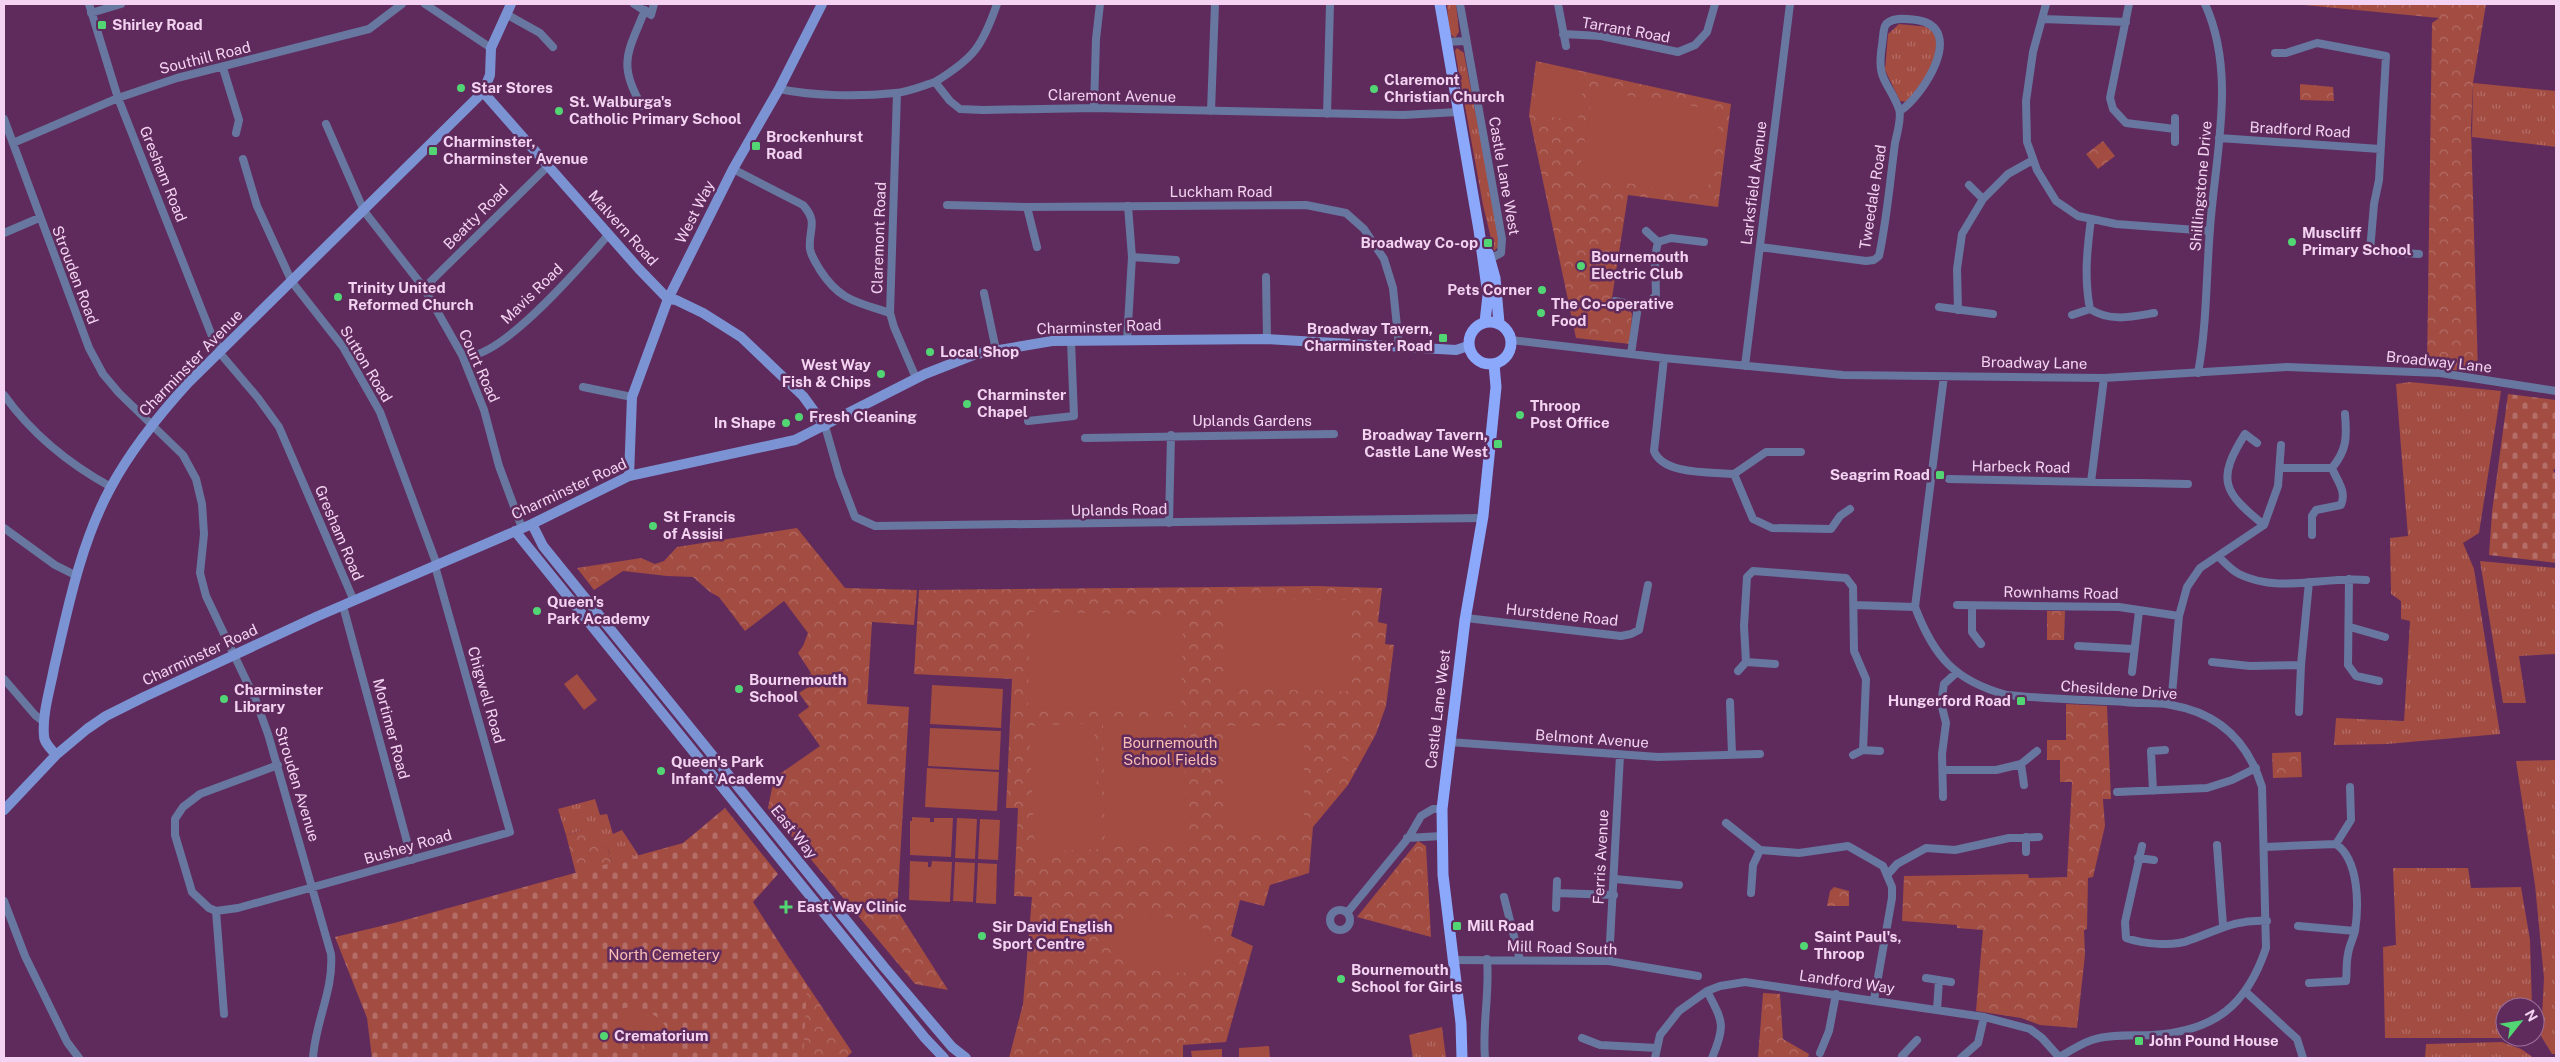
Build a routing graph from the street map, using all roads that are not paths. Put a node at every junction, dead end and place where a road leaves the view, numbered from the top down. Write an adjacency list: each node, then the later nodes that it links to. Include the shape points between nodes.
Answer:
1 (89, 4): 22 (street, Gresham Road)
2 (121, 4): 22 (street)
3 (402, 4): 35 (street, Southill Road, via 369,30)
4 (425, 4): 33 (street)
5 (511, 4): 23 (street)
6 (634, 4): 21 (street)
7 (654, 4): 21 (street, via 651,15)
8 (822, 4): 37 (street, West Way)
9 (997, 4): 36 (street, via 979,46 962,66)
10 (1100, 4): 42 (street)
11 (1215, 4): 44 (street)
12 (1330, 4): 46 (street)
13 (1440, 4): 30 (main road, Castle Lane West)
14 (1460, 4): 29 (street, Castle Lane West)
15 (1558, 4): 27 (street)
16 (1715, 4): 27 (street, Tarrant Road, via 1708,32 1695,45 1678,52 1601,36)
17 (1790, 4): 75 (street, Larksfield Avenue)
18 (2046, 4): 24 (street)
19 (2129, 4): 25 (street)
20 (2206, 4): 52 (street, Shillingstone Drive, via 2218,39 2221,60)
21 (645, 10): 41 (street, via 627,54 626,72)
22 (91, 13): 40 (street, Gresham Road)
23 (506, 14): 28 (street, via 540,33); 33 (street)
24 (2042, 19): 25 (street); 57 (street, via 2032,52 2026,101 2027,142)
25 (2126, 22): 50 (street, via 2112,84 2110,98 2113,109 2126,123)
26 (553, 33): 28 (street)
27 (1564, 34): 31 (street)
28 (546, 40): 32 (street)
29 (1465, 40): 30 (street); 79 (street, Castle Lane West, via 1502,239 1501,253)
30 (1446, 42): 45 (main road, Castle Lane West)
31 (1566, 46)
32 (553, 47)
33 (491, 48): 38 (street, via 490,75)
34 (2275, 53): 55 (street, via 2286,53 2317,43 2386,52)
35 (223, 68): 40 (street, Southill Road, via 177,78); 51 (street, via 239,120)
36 (936, 82): 39 (street); 42 (street, Claremont Avenue, via 950,101 960,108)
37 (779, 89): 39 (street, via 803,94); 59 (street, West Way)
38 (483, 92): 58 (street, Malvern Road); 65 (street, Charminster Avenue)
39 (897, 93): 91 (street, Claremont Road)
40 (118, 98): 54 (street, Southill Road); 104 (street, Gresham Road)
41 (642, 106)
42 (1094, 108): 44 (street, Claremont Avenue)
43 (1900, 110): 43 (street, via 1880,72 1886,26 1900,19 1927,22 1934,26 1940,38 1936,65 1908,105); 75 (street, Tweedale Road, via 1880,256 1866,261)
44 (1211, 111): 46 (street, Claremont Avenue)
45 (1458, 112): 46 (street, Claremont Avenue); 68 (main road, Castle Lane West)
46 (1327, 114)
47 (2175, 118): 50 (street)
48 (4, 119): 54 (street, Strouden Road)
49 (326, 124): 65 (street, Court Road)
50 (2175, 129): 53 (street)
51 (236, 133)
52 (2219, 138): 55 (street, Bradford Road); 70 (street, Shillingstone Drive)
53 (2174, 142)
54 (13, 143): 66 (street, Strouden Road)
55 (2380, 149): 77 (street, via 2370,251)
56 (244, 159): 82 (street, Sutton Road, via 257,206)
57 (2033, 160): 61 (street, via 2008,174); 67 (street, via 2056,201 2078,216)
58 (548, 166): 72 (street, Malvern Road); 83 (street, Beatty Road)
59 (733, 169): 85 (street, West Way); 91 (street, via 803,205 813,222 810,249 813,259 841,295 855,303)
60 (1969, 185): 61 (street)
61 (1984, 199): 90 (street, via 1962,234 1957,269)
62 (947, 205): 64 (street, Luckham Road)
63 (1128, 206): 64 (street, Luckham Road); 78 (street); 101 (street, Luckham Road, via 1306,205 1346,213 1364,229 1384,259 1393,288)
64 (1027, 207): 76 (street)
65 (364, 211): 82 (street, Charminster Avenue); 83 (street, Court Road)
66 (39, 218): 71 (street); 120 (street, Strouden Road, via 89,348 108,380)
67 (2091, 219): 70 (street); 89 (street, via 2086,258 2086,290)
68 (1479, 230): 79 (main road, Castle Lane West); 95 (main road, Castle Lane West, via 1488,295)
69 (1646, 231): 73 (street)
70 (2210, 231): 110 (street, Shillingstone Drive)
71 (4, 233)
72 (609, 234): 85 (street, Malvern Road); 106 (street, Mavis Road, via 559,290 516,331 472,357)
73 (1658, 242): 74 (street, via 1671,238); 87 (street, via 1656,295 1646,306)
74 (1704, 242)
75 (1760, 247): 109 (street, Larksfield Avenue)
76 (1036, 248)
77 (2419, 254)
78 (1132, 257): 80 (street); 100 (street)
79 (1490, 259): 96 (main road, Castle Lane West, via 1497,286)
80 (1176, 260)
81 (1266, 277): 97 (street)
82 (292, 282): 104 (street, Charminster Avenue); 145 (street, Sutton Road, via 343,347 380,412)
83 (424, 288): 106 (street, Court Road)
84 (984, 294): 103 (street)
85 (668, 299): 117 (street, West Way); 121 (street, Malvern Road, via 703,313 741,337 803,396)
86 (1616, 301): 87 (street)
87 (1638, 306): 105 (street)
88 (1939, 307): 90 (street)
89 (2090, 309): 92 (street, via 2101,316 2120,318); 94 (street)
90 (1958, 310): 93 (street)
91 (890, 313): 112 (street, Claremont Road)
92 (2154, 313)
93 (1993, 314)
94 (2072, 315)
95 (1485, 322): 96 (main road); 102 (main road, via 1474,328)
96 (1499, 323): 98 (main road)
97 (1267, 339): 100 (street, Charminster Road); 101 (street, Charminster Road)
98 (1511, 340): 105 (street, Broadway Lane); 108 (main road, via 1506,358)
99 (1071, 341): 100 (street, Charminster Road); 103 (street, Charminster Road, via 1052,340); 119 (street, via 1074,416)
100 (1127, 341)
101 (1399, 346): 102 (street, Charminster Road, via 1456,350)
102 (1468, 346): 108 (main road, via 1480,362)
103 (996, 350): 112 (street, Charminster Road, via 948,363)
104 (220, 351): 120 (street, Charminster Avenue); 151 (street, Gresham Road, via 278,427)
105 (1631, 354): 107 (street, Broadway Lane)
106 (462, 355): 142 (street, Court Road, via 484,410)
107 (1664, 358): 109 (street, Broadway Lane); 130 (street, via 1656,457 1670,467)
108 (1494, 364): 137 (main road, Castle Lane West, via 1496,387)
109 (1745, 366): 111 (street, Broadway Lane, via 1843,375)
110 (2198, 373): 113 (street, Broadway Lane); 115 (street, Broadway Lane, via 2287,367 2440,373)
111 (1944, 376): 113 (street, Broadway Lane); 155 (street, Chesildene Drive)
112 (916, 378): 121 (street, Charminster Road)
113 (2104, 378): 133 (street, Harbeck Road)
114 (583, 387): 117 (street)
115 (2556, 391)
116 (4, 395): 135 (street, via 59,454)
117 (632, 397): 131 (street, West Way)
118 (2345, 414): 129 (street, via 2348,436 2344,452)
119 (1028, 421)
120 (150, 425): 135 (street, Charminster Avenue); 165 (street, Strouden Avenue, via 183,455 196,479 204,534 200,573 206,596)
121 (825, 426): 131 (street, Charminster Road, via 795,440); 138 (street, Uplands Road, via 855,517 875,526)
122 (1334, 434): 123 (street, Uplands Gardens)
123 (1171, 435): 124 (street, Uplands Gardens); 138 (street, Uplands Gardens)
124 (1086, 438)
125 (2257, 443): 140 (street, via 2245,434 2226,471 2230,490 2241,507)
126 (2281, 445): 128 (street)
127 (1800, 452): 130 (street, via 1766,452)
128 (2280, 468): 129 (street); 140 (street, via 2278,486)
129 (2332, 468): 143 (street, via 2344,498 2341,505 2316,510 2312,516)
130 (1734, 474): 136 (street, via 1753,519 1772,528 1831,529)
131 (629, 476): 139 (street, Charminster Road)
132 (1950, 479): 133 (street, Harbeck Road)
133 (2091, 482): 134 (street, Harbeck Road)
134 (2188, 484)
135 (111, 487): 146 (street, Charminster Avenue)
136 (1850, 509)
137 (1482, 518): 138 (street, Uplands Road); 159 (main road, Castle Lane West)
138 (1169, 523)
139 (532, 524): 142 (street, Charminster Road); 255 (street, East Way, via 544,546 737,786 918,1007 952,1047)
140 (2264, 525): 144 (street)
141 (4, 528): 146 (street, via 55,565)
142 (518, 529): 145 (street, Charminster Road); 254 (street, East Way, via 641,688)
143 (2312, 535)
144 (2218, 556): 149 (street, via 2237,573 2256,581 2275,584); 158 (street, via 2200,568 2187,587)
145 (436, 565): 151 (street, Charminster Road); 201 (street, Chigwell Road)
146 (77, 576): 178 (street, Charminster Avenue)
147 (2349, 579): 148 (street); 149 (street); 160 (street)
148 (2366, 580)
149 (2309, 582): 169 (street)
150 (1648, 585): 159 (street, Hurstdene Road, via 1640,630 1621,636)
151 (354, 601): 154 (street, Charminster Road)
152 (1854, 605): 155 (street); 166 (street, via 1853,587 1846,578 1753,571 1747,577); 180 (street, via 1854,651 1866,679)
153 (1957, 605): 156 (street, Rownhams Road)
154 (343, 606): 165 (street, Charminster Road); 213 (street, Mortimer Road)
155 (1915, 606): 172 (street, Chesildene Drive, via 1929,640)
156 (1972, 606): 157 (street, Rownhams Road, via 2119,607); 162 (street, via 1972,632)
157 (2139, 611): 158 (street, Rownhams Road); 164 (street)
158 (2179, 616): 176 (street)
159 (1466, 618): 179 (main road, Castle Lane West)
160 (2350, 627): 161 (street); 174 (street, via 2348,658 2351,672 2362,679)
161 (2385, 637)
162 (1980, 644)
163 (2078, 646): 164 (street)
164 (2133, 649): 171 (street)
165 (236, 656): 186 (street, Charminster Road, via 106,716); 190 (street, Strouden Avenue)
166 (1746, 662): 168 (street); 170 (street)
167 (2212, 662): 169 (street, via 2250,666)
168 (1775, 664)
169 (2301, 665): 177 (street)
170 (1738, 671)
171 (2132, 672)
172 (1956, 673): 176 (street, Chesildene Drive, via 1982,688 2007,695); 192 (street, via 1944,684 1941,704 1946,723)
173 (4, 679): 178 (street)
174 (2379, 681)
175 (1730, 702): 184 (street)
176 (2172, 705): 191 (street, Chesildene Drive, via 2218,722 2246,749)
177 (2299, 712)
178 (44, 722): 186 (street, Charminster Avenue, via 44,739)
179 (1449, 742): 187 (street, Belmont Avenue); 198 (main road, Castle Lane West)
180 (1863, 750): 182 (street); 188 (street)
181 (2165, 750): 195 (street, via 2151,751)
182 (1880, 751)
183 (2038, 751): 189 (street)
184 (1732, 754): 185 (street, Belmont Avenue); 187 (street, Belmont Avenue, via 1683,758)
185 (1760, 754)
186 (56, 755): 199 (street, Charminster Road)
187 (1620, 755): 216 (street, Ferris Avenue)
188 (1852, 755)
189 (2021, 764): 192 (street, via 1996,770); 193 (street)
190 (278, 765): 219 (street, Strouden Avenue); 226 (street, via 200,794 183,807 175,819 175,835 192,892)
191 (2256, 768): 195 (street, via 2207,788); 209 (street, Chesildene Drive, via 2262,787)
192 (1943, 770): 197 (street)
193 (2024, 785)
194 (2350, 787): 206 (street, via 2351,820)
195 (2153, 791): 196 (street)
196 (2117, 792)
197 (1943, 797)
198 (1442, 809): 202 (main road, Castle Lane West); 205 (street, via 1421,816)
199 (4, 810)
200 (1726, 823): 210 (street)
201 (510, 832): 213 (street, Bushey Road)
202 (1442, 836): 205 (street); 232 (main road, Castle Lane West)
203 (2026, 837): 204 (street); 211 (street); 215 (street, via 1955,850 1926,848 1897,864)
204 (2039, 837)
205 (1408, 838): 227 (street)
206 (2336, 844): 209 (street); 231 (street, via 2345,850 2354,869)
207 (2217, 845): 229 (street)
208 (2142, 846): 212 (street)
209 (2265, 847): 228 (street, Chesildene Drive)
210 (1760, 850): 215 (street, via 1799,853 1848,846 1883,866); 221 (street, via 1753,865)
211 (2026, 852)
212 (2138, 858): 214 (street); 229 (street, via 2125,922 2126,938 2143,944 2188,941)
213 (412, 860): 219 (street, Bushey Road)
214 (2154, 860)
215 (1888, 874): 244 (street, via 1892,898)
216 (1614, 879): 218 (street); 222 (street, Ferris Avenue)
217 (1557, 881): 220 (street)
218 (1680, 885)
219 (313, 888): 226 (street, Bushey Road); 253 (street, Strouden Avenue, via 332,968 314,1038)
220 (1557, 893): 222 (street); 225 (street)
221 (1751, 893)
222 (1614, 895): 235 (street, Ferris Avenue)
223 (1504, 897): 234 (street)
224 (4, 901): 252 (street, via 25,956)
225 (1556, 908)
226 (216, 911): 246 (street)
227 (1347, 912)
228 (2267, 921): 229 (street, via 2251,920); 242 (street, Chesildene Drive, via 2266,948 2259,970)
229 (2223, 926)
230 (2298, 926): 231 (street)
231 (2355, 931): 240 (street, via 2347,955 2346,982)
232 (1453, 960): 233 (street, Mill Road South); 256 (main road, Castle Lane West)
233 (1486, 960): 234 (street, Mill Road South); 257 (street, via 1489,980 1484,1028)
234 (1520, 960): 235 (street, Mill Road South)
235 (1609, 961): 236 (street, Mill Road South)
236 (1698, 976)
237 (1926, 978): 238 (street)
238 (1939, 980): 239 (street); 245 (street)
239 (1951, 982)
240 (2309, 982)
241 (1707, 991): 243 (street, Landford Way, via 1745,982); 250 (street, Landford Way, via 1679,1011 1660,1035); 259 (street, via 1722,1020 1721,1038)
242 (2246, 993): 262 (street, Chesildene Drive, via 2219,1016 2193,1028 2092,1040); 263 (street, via 2297,1039)
243 (1836, 994): 244 (street, Landford Way); 251 (street, via 1829,1031)
244 (1874, 1000): 245 (street, Landford Way)
245 (1937, 1010): 247 (street, Landford Way)
246 (224, 1014)
247 (1984, 1017): 261 (street, via 1978,1043); 262 (street, Landford Way, via 2030,1029)
248 (1582, 1038): 250 (street, via 1600,1045)
249 (1917, 1040): 260 (street, via 1902,1056)
250 (1656, 1048): 258 (street, Landford Way)
251 (1820, 1053)
252 (78, 1058)
253 (313, 1058)
254 (944, 1058)
255 (966, 1058)
256 (1462, 1058)
257 (1485, 1058)
258 (1655, 1058)
259 (1712, 1058)
260 (1904, 1058)
261 (1961, 1058)
262 (2058, 1058)
263 (2303, 1058)

